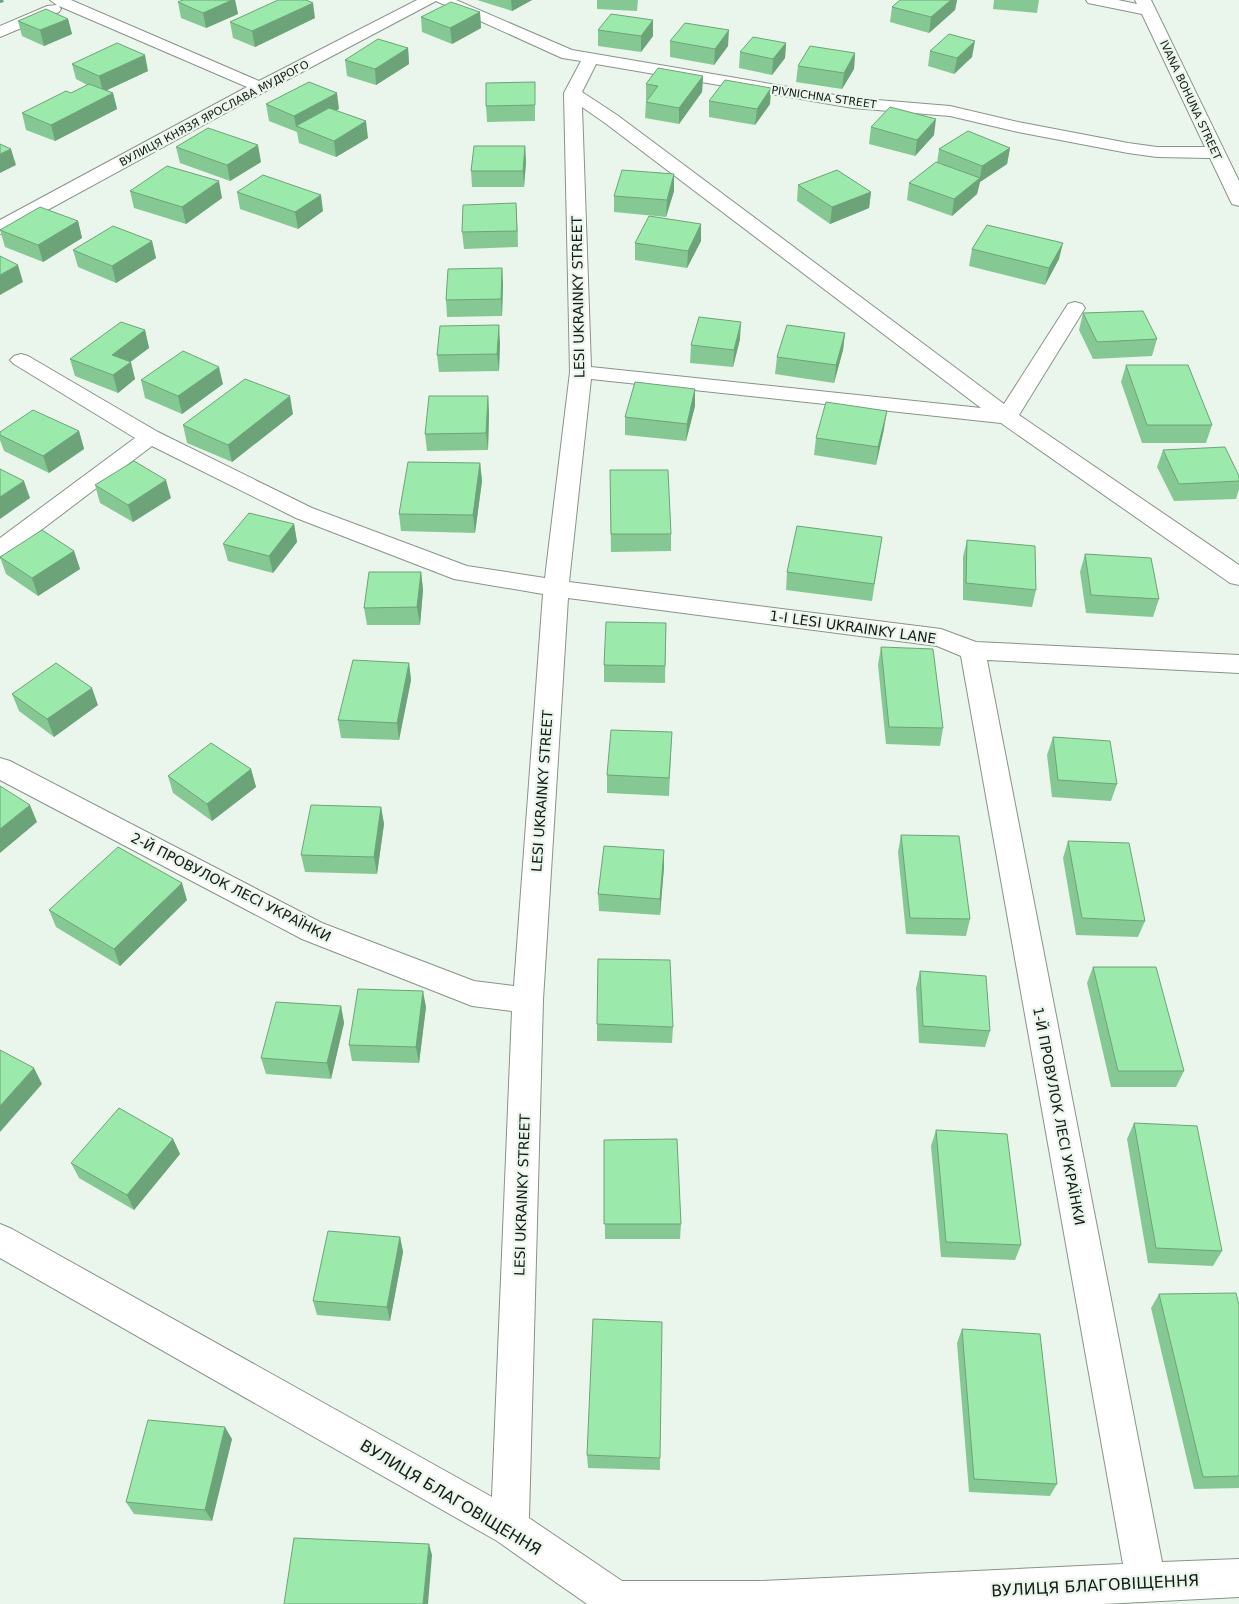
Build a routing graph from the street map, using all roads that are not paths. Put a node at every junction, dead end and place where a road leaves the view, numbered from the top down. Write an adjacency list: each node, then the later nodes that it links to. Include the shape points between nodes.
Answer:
1 (429, 0): 8 (street, ВУЛИЦЯ КНЯЗЯ ЯРОСЛАВА МУДРОГО)
2 (443, 0): 7 (street, PIVNICHNA STREET, via 551,48)
3 (1094, 0): 5 (street)
4 (62, 2): 6 (street); 8 (street)
5 (1146, 6): 10 (street, IVANA BOHUNA STREET)
6 (0, 32)
7 (591, 58): 9 (street, LESI UKRAINKY STREET); 10 (street, PIVNICHNA STREET, via 853,103 950,111 1128,148)
8 (260, 88): 12 (street, ВУЛИЦЯ КНЯЗЯ ЯРОСЛАВА МУДРОГО)
9 (573, 93): 15 (street, LESI UKRAINKY STREET); 16 (street)
10 (1215, 153): 11 (street, IVANA BOHUNA STREET)
11 (1239, 200)
12 (0, 228)
13 (1075, 308): 16 (street)
14 (21, 360): 17 (street)
15 (581, 372): 16 (street); 20 (street, LESI UKRAINKY STREET)
16 (1007, 417): 19 (street)
17 (150, 437): 18 (street); 20 (street, via 304,514 454,570)
18 (0, 550)
19 (1239, 577)
20 (556, 588): 21 (street, 1-I LESI UKRAINKY LANE, via 941,638); 24 (street, LESI UKRAINKY STREET)
21 (973, 650): 22 (street, 1-I LESI UKRAINKY LANE); 28 (street, 1-Й ПРОВУЛОК ЛЕСІ УКРАЇНКИ)
22 (1239, 664)
23 (0, 768): 24 (street, 2-Й ПРОВУЛОК ЛЕСІ УКРАЇНКИ, via 312,931 472,993)
24 (528, 1000): 26 (street, LESI UKRAINKY STREET)
25 (0, 1240): 26 (street, ВУЛИЦЯ БЛАГОВІЩЕННЯ)
26 (510, 1528): 29 (street, ВУЛИЦЯ БЛАГОВІЩЕННЯ, via 617,1602)
27 (1239, 1578): 28 (street, ВУЛИЦЯ БЛАГОВІЩЕННЯ)
28 (1146, 1582): 29 (street, ВУЛИЦЯ БЛАГОВІЩЕННЯ)
29 (760, 1602)

